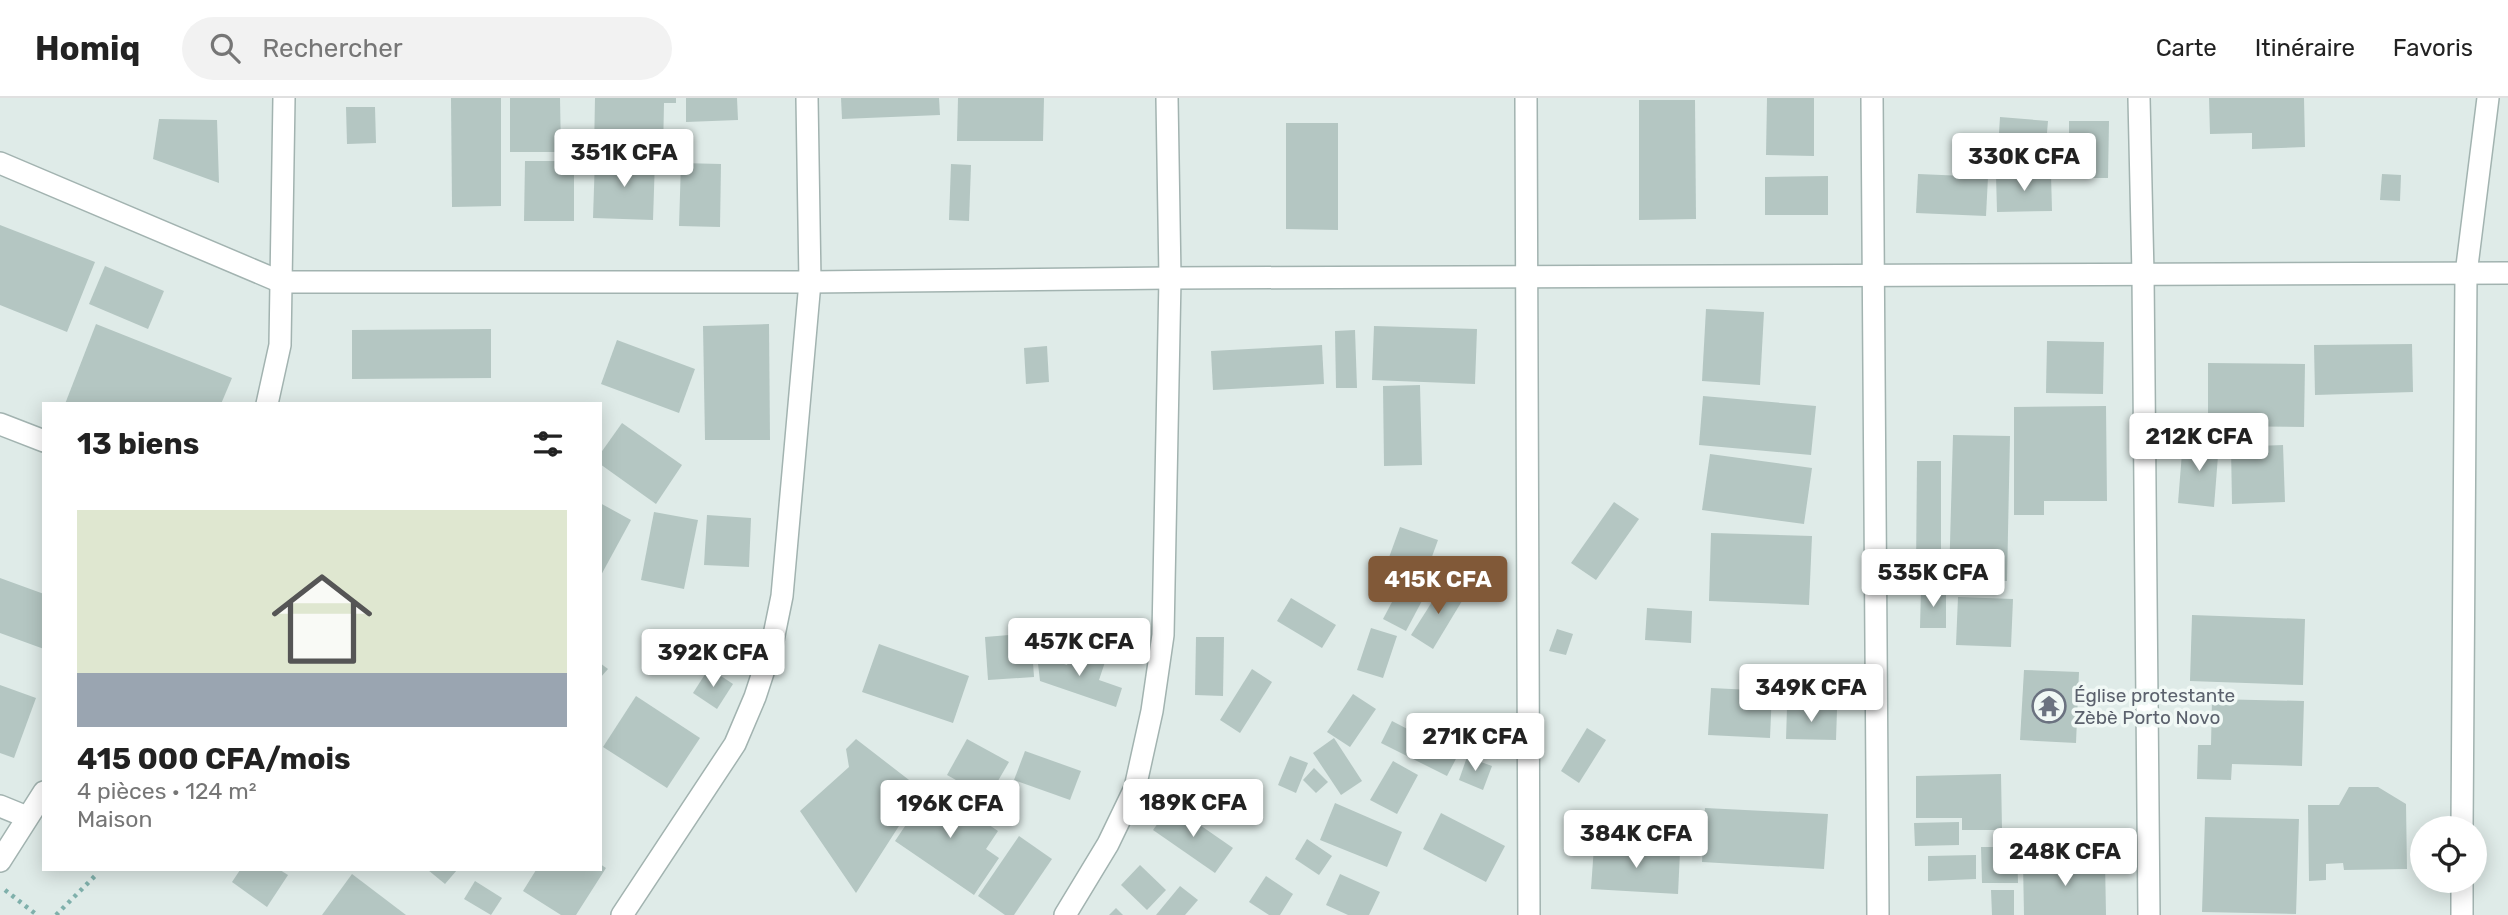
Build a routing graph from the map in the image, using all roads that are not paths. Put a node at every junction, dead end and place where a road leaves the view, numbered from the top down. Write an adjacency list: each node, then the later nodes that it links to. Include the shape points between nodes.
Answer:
1 (284, 98): 15 (street)
2 (807, 98): 16 (street)
3 (1167, 98): 14 (street)
4 (1527, 98): 13 (street)
5 (1872, 98): 12 (street)
6 (2138, 98): 11 (street)
7 (2488, 98): 9 (street)
8 (0, 163): 15 (street)
9 (2466, 274): 10 (street); 11 (street); 22 (street)
10 (2508, 274)
11 (2143, 275): 12 (street); 30 (street)
12 (1874, 276): 13 (street); 29 (street)
13 (1527, 277): 14 (street); 28 (street)
14 (1170, 278): 16 (street); 27 (street, via 1163,635 1152,711 1135,788)
15 (281, 282): 16 (street); 17 (street, via 280,345)
16 (810, 282): 26 (street, via 782,596 772,645 735,744)
17 (268, 402)
18 (0, 424): 19 (street)
19 (42, 440)
20 (42, 795): 23 (street)
21 (0, 806): 23 (street)
22 (2462, 816)
23 (27, 817): 24 (street)
24 (0, 861)
25 (2462, 893): 31 (street)
26 (622, 915)
27 (1065, 915)
28 (1529, 915)
29 (1878, 915)
30 (2149, 915)
31 (2462, 915)

